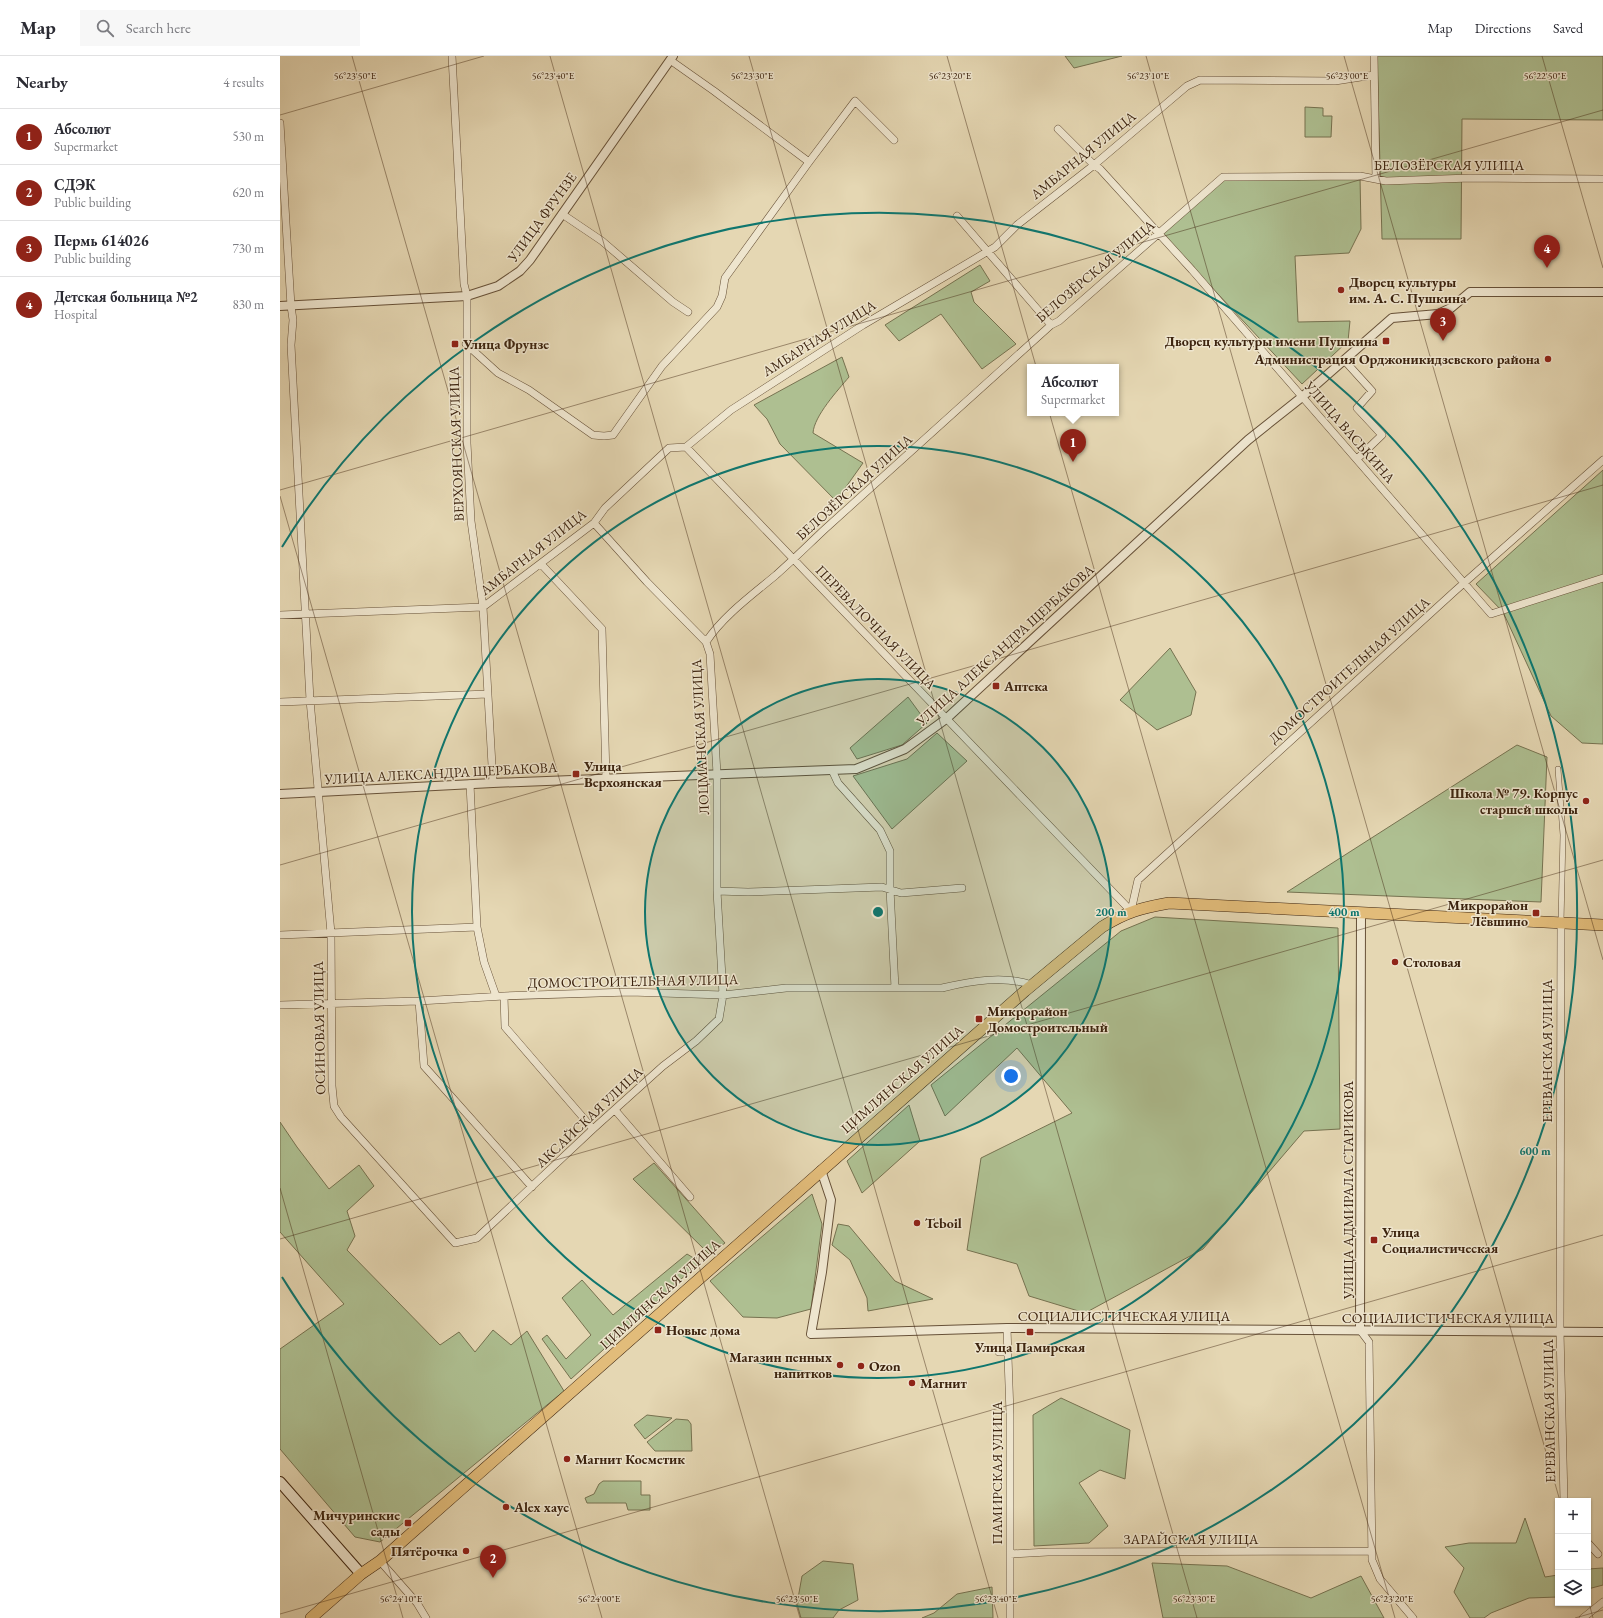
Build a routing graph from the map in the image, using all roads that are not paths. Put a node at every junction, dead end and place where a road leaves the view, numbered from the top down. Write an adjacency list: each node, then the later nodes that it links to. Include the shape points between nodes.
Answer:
1 (452, 56): 17 (street, ВЕРХОЯНСКАЯ УЛИЦА, via 464,284)
2 (1374, 56): 4 (street)
3 (672, 58): 8 (street); 12 (street, УЛИЦА ФРУНЗЕ)
4 (1374, 75): 9 (street, АМБАРНАЯ УЛИЦА, via 1334,82 1200,80 1187,86); 10 (street)
5 (280, 122): 19 (street, ОСИНОВАЯ УЛИЦА)
6 (1058, 129): 9 (street, УЛИЦА ВАСЬКИНА)
7 (894, 140): 8 (street, via 855,102)
8 (809, 162): 22 (street, via 725,278 722,296 717,306 662,366 613,435 593,435 529,390 498,373)
9 (1094, 165): 14 (street, УЛИЦА ВАСЬКИНА); 15 (street, АМБАРНАЯ УЛИЦА, via 1017,225 995,247)
10 (1376, 179): 11 (street, БЕЛОЗЁРСКАЯ УЛИЦА); 14 (street, БЕЛОЗЁРСКАЯ УЛИЦА, via 1360,176 1223,177)
11 (1603, 179)
12 (562, 214): 17 (street, УЛИЦА ФРУНЗЕ, via 520,271 498,286); 20 (street, via 602,241)
13 (957, 216): 15 (street)
14 (1159, 234): 21 (street, БЕЛОЗЁРСКАЯ УЛИЦА, via 1059,321); 24 (street, УЛИЦА ВАСЬКИНА)
15 (986, 251): 21 (street); 25 (street, АМБАРНАЯ УЛИЦА, via 863,325 731,410)
16 (1603, 292): 23 (street, УЛИЦА АЛЕКСАНДРА ЩЕРБАКОВА, via 1470,292 1451,308 1438,314 1392,318)
17 (467, 296): 19 (street, УЛИЦА ФРУНЗЕ); 22 (street, ВЕРХОЯНСКАЯ УЛИЦА)
18 (280, 306): 19 (street, УЛИЦА ФРУНЗЕ)
19 (291, 306): 34 (street, ОСИНОВАЯ УЛИЦА, via 294,320 291,345)
20 (688, 312)
21 (1051, 325): 29 (street, БЕЛОЗЁРСКАЯ УЛИЦА)
22 (466, 344): 33 (street, ВЕРХОЯНСКАЯ УЛИЦА, via 471,521)
23 (1344, 360): 24 (street, УЛИЦА АЛЕКСАНДРА ЩЕРБАКОВА); 26 (street, via 1372,391 1357,408 1382,435)
24 (1302, 397): 26 (street, УЛИЦА ВАСЬКИНА); 40 (street, УЛИЦА АЛЕКСАНДРА ЩЕРБАКОВА, via 1248,440)
25 (686, 447): 28 (street, АМБАРНАЯ УЛИЦА, via 669,448 605,508); 29 (street, ПЕРЕВАЛОЧНАЯ УЛИЦА)
26 (1356, 460): 32 (street, УЛИЦА ВАСЬКИНА)
27 (1603, 460): 32 (street, ДОМОСТРОИТЕЛЬНАЯ УЛИЦА)
28 (594, 522): 30 (street, АМБАРНАЯ УЛИЦА); 36 (street, ЛОЦМАНСКАЯ УЛИЦА, via 647,582)
29 (794, 560): 36 (street, БЕЛОЗЁРСКАЯ УЛИЦА, via 718,626); 40 (street, ПЕРЕВАЛОЧНАЯ УЛИЦА)
30 (541, 564): 33 (street, АМБАРНАЯ УЛИЦА); 44 (street, via 602,629)
31 (1603, 578): 32 (street, УЛИЦА ВАСЬКИНА, via 1491,614)
32 (1464, 583): 52 (street, ДОМОСТРОИТЕЛЬНАЯ УЛИЦА, via 1138,880)
33 (483, 607): 34 (street, АМБАРНАЯ УЛИЦА); 37 (street, ВЕРХОЯНСКАЯ УЛИЦА)
34 (305, 614): 35 (street, АМБАРНАЯ УЛИЦА); 38 (street, ОСИНОВАЯ УЛИЦА)
35 (280, 616)
36 (706, 642): 43 (street, ЛОЦМАНСКАЯ УЛИЦА, via 710,654)
37 (488, 694): 38 (street); 45 (street, ВЕРХОЯНСКАЯ УЛИЦА)
38 (310, 700): 39 (street); 47 (street, ОСИНОВАЯ УЛИЦА)
39 (280, 702)
40 (946, 719): 42 (street, УЛИЦА АЛЕКСАНДРА ЩЕРБАКОВА, via 905,749 856,769); 52 (street, ПЕРЕВАЛОЧНАЯ УЛИЦА)
41 (1558, 769): 54 (street, ЕРЕВАНСКАЯ УЛИЦА, via 1563,835)
42 (832, 770): 43 (street, УЛИЦА АЛЕКСАНДРА ЩЕРБАКОВА); 50 (street, via 838,784 880,830 890,851)
43 (717, 774): 44 (street, УЛИЦА АЛЕКСАНДРА ЩЕРБАКОВА); 51 (street, ЛОЦМАНСКАЯ УЛИЦА)
44 (606, 778): 45 (street, УЛИЦА АЛЕКСАНДРА ЩЕРБАКОВА)
45 (493, 782): 46 (street, УЛИЦА АЛЕКСАНДРА ЩЕРБАКОВА)
46 (470, 784): 47 (street, УЛИЦА АЛЕКСАНДРА ЩЕРБАКОВА); 56 (street)
47 (317, 792): 48 (street, УЛИЦА АЛЕКСАНДРА ЩЕРБАКОВА); 57 (street, ОСИНОВАЯ УЛИЦА)
48 (280, 794)
49 (962, 888): 50 (street, via 901,893)
50 (890, 889): 51 (street, via 882,887); 60 (street)
51 (717, 891): 61 (street, ЛОЦМАНСКАЯ УЛИЦА)
52 (1131, 911): 53 (main road, ЦИМЛЯНСКАЯ УЛИЦА, via 1169,903); 59 (main road, ЦИМЛЯНСКАЯ УЛИЦА, via 1102,927)
53 (1361, 913): 54 (main road, ЦИМЛЯНСКАЯ УЛИЦА); 74 (street, УЛИЦА АДМИРАЛА СТАРИКОВА)
54 (1561, 922): 55 (main road, ЦИМЛЯНСКАЯ УЛИЦА); 75 (street, ЕРЕВАНСКАЯ УЛИЦА)
55 (1603, 925)
56 (477, 927): 57 (street); 62 (street, via 484,962)
57 (331, 933): 58 (street); 65 (street, ОСИНОВАЯ УЛИЦА)
58 (280, 935)
59 (1032, 985): 60 (street, ДОМОСТРОИТЕЛЬНАЯ УЛИЦА, via 1018,980 967,982 942,988); 69 (main road, ЦИМЛЯНСКАЯ УЛИЦА)
60 (895, 988): 61 (street, ДОМОСТРОИТЕЛЬНАЯ УЛИЦА, via 786,988)
61 (723, 995): 63 (street, ДОМОСТРОИТЕЛЬНАЯ УЛИЦА, via 630,992); 67 (street, АКСАЙСКАЯ УЛИЦА, via 719,1019)
62 (496, 996): 63 (street, ДОМОСТРОИТЕЛЬНАЯ УЛИЦА); 64 (street, ДОМОСТРОИТЕЛЬНАЯ УЛИЦА)
63 (504, 996): 68 (street, via 505,1027)
64 (420, 1001): 65 (street, ДОМОСТРОИТЕЛЬНАЯ УЛИЦА); 70 (street, via 424,1066)
65 (331, 1003): 66 (street, ДОМОСТРОИТЕЛЬНАЯ УЛИЦА); 72 (street, ОСИНОВАЯ УЛИЦА, via 334,1106 341,1117)
66 (280, 1005)
67 (615, 1110): 68 (street, АКСАЙСКАЯ УЛИЦА); 71 (street)
68 (593, 1129): 70 (street, АКСАЙСКАЯ УЛИЦА)
69 (822, 1170): 73 (street, СОЦИАЛИСТИЧЕСКАЯ УЛИЦА, via 831,1200 811,1334); 85 (main road, ЦИМЛЯНСКАЯ УЛИЦА)
70 (532, 1187): 72 (street, АКСАЙСКАЯ УЛИЦА, via 477,1238)
71 (690, 1197)
72 (455, 1243)
73 (1007, 1328): 74 (street, СОЦИАЛИСТИЧЕСКАЯ УЛИЦА); 78 (street, ПАМИРСКАЯ УЛИЦА)
74 (1360, 1330): 75 (street, СОЦИАЛИСТИЧЕСКАЯ УЛИЦА); 82 (street, УЛИЦА АДМИРАЛА СТАРИКОВА, via 1369,1342 1372,1439)
75 (1560, 1331): 76 (street, СОЦИАЛИСТИЧЕСКАЯ УЛИЦА); 80 (street, ЕРЕВАНСКАЯ УЛИЦА)
76 (1603, 1332)
77 (999, 1352): 78 (street)
78 (1008, 1352): 83 (street, ПАМИРСКАЯ УЛИЦА)
79 (280, 1482): 86 (main road)
80 (1564, 1498)
81 (1591, 1546): 84 (street)
82 (1371, 1551): 83 (street, ЗАРАЙСКАЯ УЛИЦА); 91 (street, УЛИЦА АДМИРАЛА СТАРИКОВА, via 1380,1579)
83 (1010, 1554): 90 (street, ПАМИРСКАЯ УЛИЦА)
84 (1598, 1554)
85 (380, 1561): 86 (main road, ЦИМЛЯНСКАЯ УЛИЦА); 89 (street, via 417,1603)
86 (361, 1574): 88 (main road, ЦИМЛЯНСКАЯ УЛИЦА)
87 (1603, 1602): 92 (street)
88 (311, 1618)
89 (426, 1618)
90 (1010, 1618)
91 (1413, 1618)
92 (1583, 1618)

